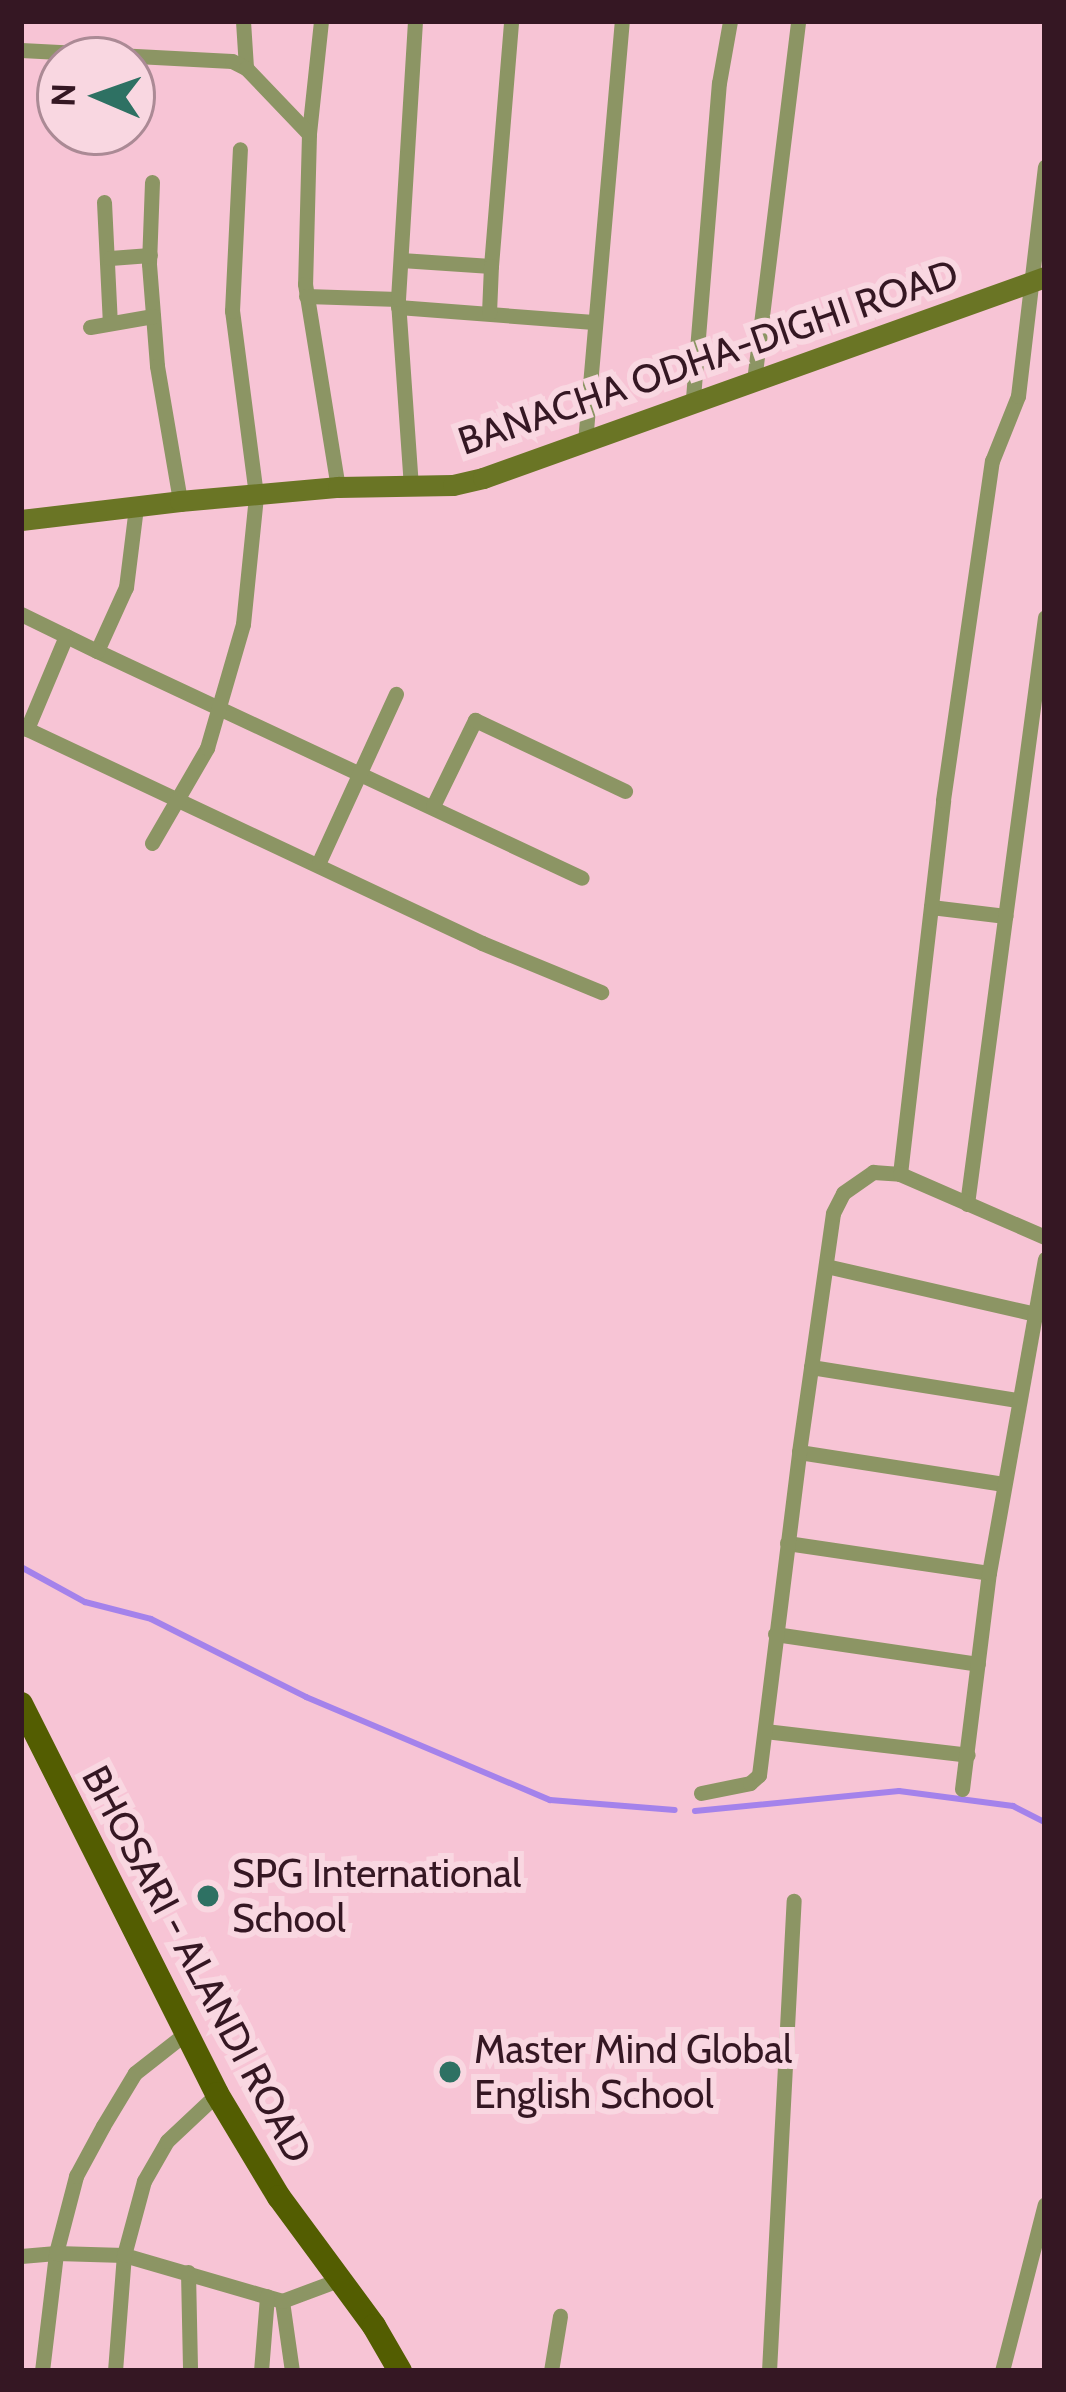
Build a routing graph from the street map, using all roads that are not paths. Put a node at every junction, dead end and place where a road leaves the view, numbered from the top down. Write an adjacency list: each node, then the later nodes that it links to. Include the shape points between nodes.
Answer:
1 (243, 21): 9 (street)
2 (321, 21): 10 (street)
3 (415, 21): 17 (street)
4 (511, 21): 18 (street)
5 (622, 21): 24 (street)
6 (730, 21): 28 (street)
7 (798, 21): 27 (street)
8 (21, 50): 9 (street, via 162,55)
9 (246, 68): 10 (street)
10 (309, 134): 20 (street)
11 (240, 149): 32 (street, via 232,310)
12 (1045, 167): 19 (street)
13 (152, 182): 15 (street)
14 (104, 202): 16 (street)
15 (150, 255): 16 (street); 23 (street)
16 (110, 258): 25 (street)
17 (401, 260): 18 (street); 21 (street)
18 (491, 266): 22 (street)
19 (1038, 279): 27 (street, BANACHA ODHA-DIGHI ROAD); 49 (street, via 1018,396 992,460)
20 (306, 296): 21 (street); 30 (street)
21 (398, 303): 22 (street); 31 (street)
22 (489, 313): 24 (street)
23 (153, 316): 25 (street); 33 (street)
24 (593, 322): 29 (street)
25 (110, 323): 26 (street)
26 (90, 327)
27 (754, 381): 28 (street, BANACHA ODHA-DIGHI ROAD)
28 (693, 398): 29 (street, BANACHA ODHA-DIGHI ROAD)
29 (585, 442): 31 (street, BANACHA ODHA-DIGHI ROAD, via 483,478)
30 (338, 487): 31 (street, BANACHA ODHA-DIGHI ROAD); 32 (street, BANACHA ODHA-DIGHI ROAD)
31 (411, 487)
32 (256, 495): 33 (street, BANACHA ODHA-DIGHI ROAD); 41 (street, via 243,624)
33 (179, 501): 34 (street, BANACHA ODHA-DIGHI ROAD)
34 (136, 507): 35 (street, BANACHA ODHA-DIGHI ROAD); 39 (street, via 126,587)
35 (21, 520)
36 (21, 614): 38 (street)
37 (1045, 617): 50 (street)
38 (65, 636): 39 (street); 44 (street, via 26,729)
39 (97, 651): 41 (street)
40 (396, 694): 42 (street)
41 (223, 708): 42 (street); 44 (street)
42 (360, 774): 45 (street); 47 (street)
43 (625, 791): 45 (street, via 475,720)
44 (180, 800): 46 (street); 47 (street)
45 (434, 806): 48 (street)
46 (152, 843)
47 (319, 862): 51 (street)
48 (583, 878)
49 (931, 907): 50 (street); 52 (street)
50 (1005, 916): 53 (street)
51 (601, 992)
52 (900, 1174): 53 (street); 56 (street, via 873,1172 843,1193)
53 (968, 1204): 54 (street)
54 (1045, 1237)
55 (1045, 1259): 57 (street)
56 (826, 1266): 57 (street); 58 (street)
57 (1033, 1313): 59 (street)
58 (811, 1367): 59 (street); 60 (street)
59 (1017, 1400): 61 (street)
60 (799, 1452): 61 (street); 62 (street)
61 (1004, 1484): 63 (street)
62 (787, 1544): 63 (street); 64 (street)
63 (989, 1573): 65 (street)
64 (775, 1634): 65 (street); 67 (street)
65 (978, 1664): 68 (street)
66 (21, 1704): 72 (main road, BHOSARI - ALANDI ROAD)
67 (764, 1731): 68 (street); 70 (street, via 756,1780)
68 (968, 1755): 69 (street)
69 (962, 1789)
70 (701, 1793)
71 (794, 1901): 89 (street)
72 (186, 2033): 73 (main road, BHOSARI - ALANDI ROAD); 75 (street, via 135,2073 103,2126 76,2176)
73 (217, 2094): 76 (street, via 167,2140 144,2181); 79 (main road, BHOSARI - ALANDI ROAD)
74 (1045, 2204): 90 (street)
75 (56, 2253): 76 (street); 77 (street); 82 (street)
76 (124, 2255): 78 (street); 83 (street)
77 (21, 2256)
78 (188, 2272): 80 (street); 84 (street)
79 (341, 2279): 80 (street); 87 (main road, BHOSARI - ALANDI ROAD)
80 (274, 2299): 85 (street); 86 (street)
81 (560, 2316): 88 (street)
82 (42, 2371)
83 (115, 2371)
84 (190, 2371)
85 (261, 2371)
86 (292, 2371)
87 (400, 2371)
88 (551, 2371)
89 (769, 2371)
90 (1002, 2371)

